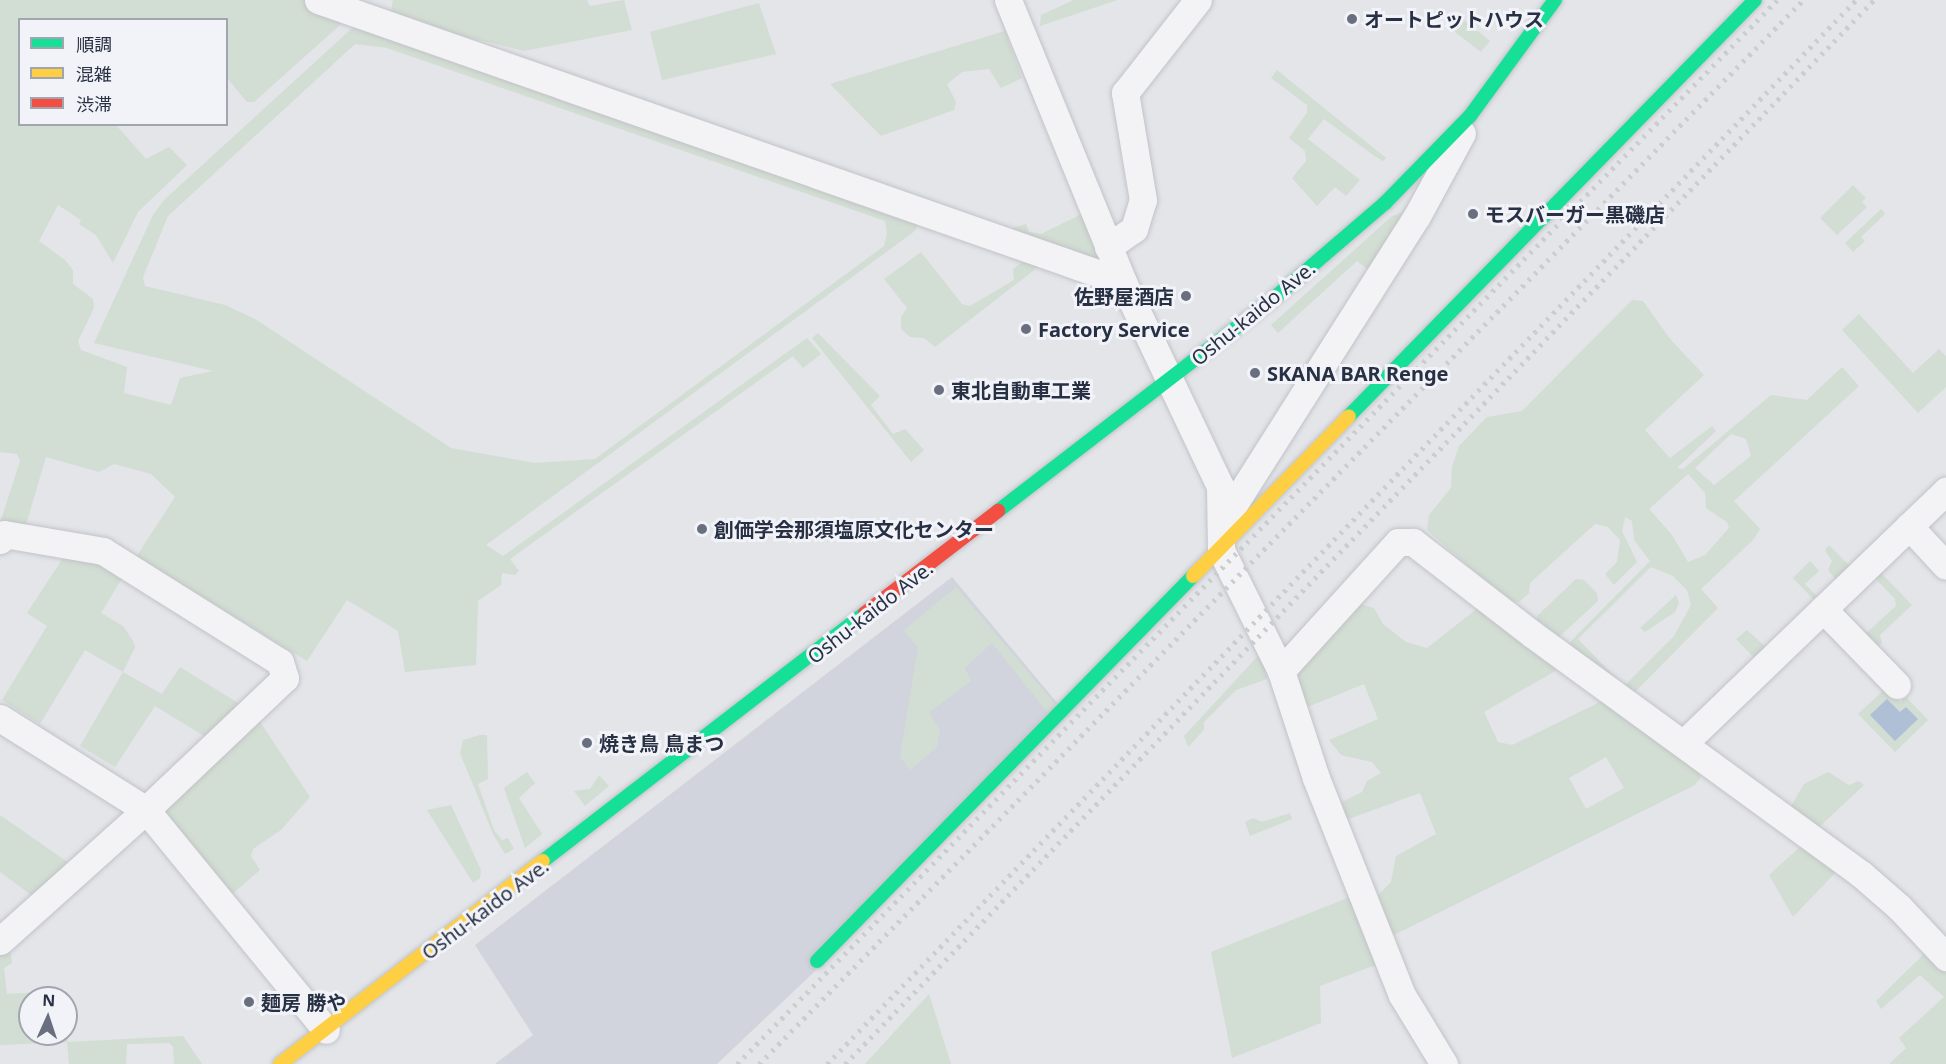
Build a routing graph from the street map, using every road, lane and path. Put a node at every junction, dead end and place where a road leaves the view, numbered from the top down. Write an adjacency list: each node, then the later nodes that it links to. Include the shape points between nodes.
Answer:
1 (318, 0): 8 (street)
2 (1008, 0): 7 (street)
3 (1198, 0): 7 (street, via 1125,93 1143,200 1134,229)
4 (1555, 0): 6 (main road, Oshu-kaido Ave.)
5 (1755, 0): 14 (main road)
6 (1470, 116): 9 (main road, Oshu-kaido Ave., via 1385,203); 11 (street, via 1417,216)
7 (1108, 247): 8 (street)
8 (1123, 282): 9 (street)
9 (1169, 381): 11 (street, via 1220,486); 25 (main road, Oshu-kaido Ave.)
10 (1946, 490): 12 (street)
11 (1224, 520): 14 (street)
12 (1909, 526): 15 (street); 16 (street)
13 (0, 540): 21 (street, via 4,534 103,551 280,662 285,678)
14 (1221, 550): 17 (street); 24 (main road)
15 (1946, 566)
16 (1823, 609): 18 (street); 20 (street)
17 (1281, 670): 20 (street, via 1398,542 1413,542 1532,634); 27 (street, via 1316,778 1402,995)
18 (1897, 685)
19 (0, 718): 21 (street)
20 (1684, 742): 23 (street, via 1861,874)
21 (147, 810): 22 (street); 25 (street)
22 (0, 941)
23 (1946, 957)
24 (817, 961)
25 (326, 1030): 26 (main road, Oshu-kaido Ave.)
26 (280, 1064)
27 (1444, 1064)

